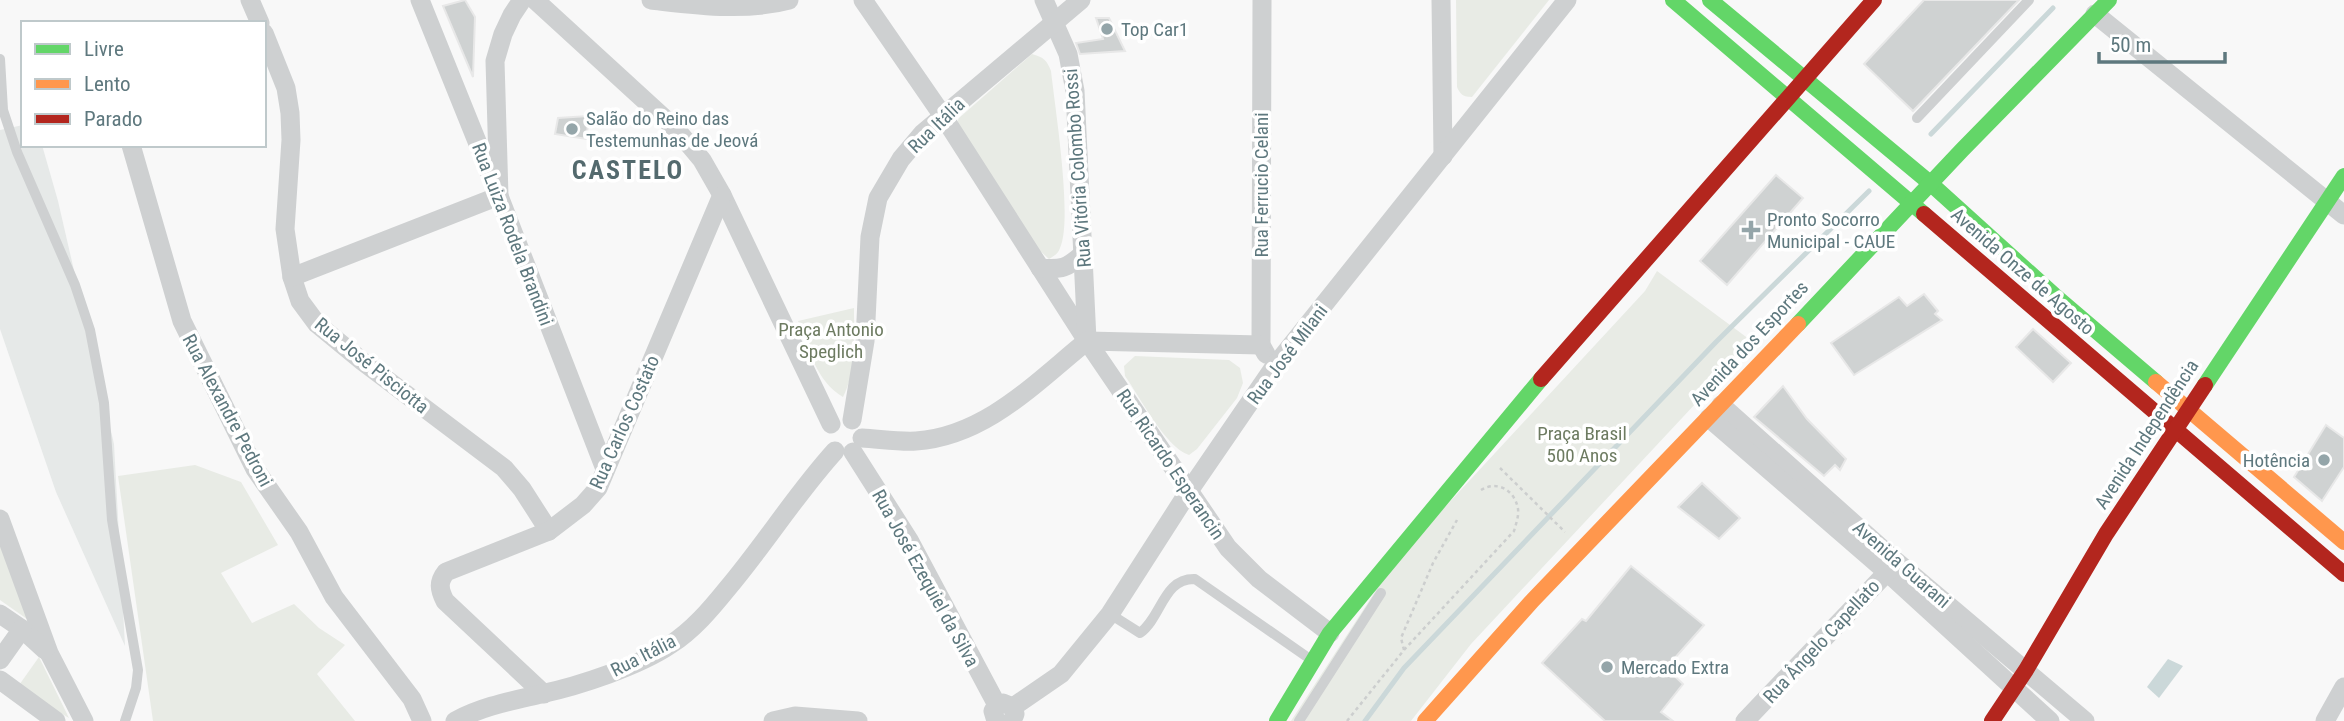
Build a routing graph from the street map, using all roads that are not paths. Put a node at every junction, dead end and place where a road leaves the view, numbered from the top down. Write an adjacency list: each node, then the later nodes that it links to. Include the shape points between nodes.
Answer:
1 (250, 0): 18 (street)
2 (420, 0): 31 (street, Rua Luiza Rodela Brandini)
3 (522, 0): 31 (street, via 495,61)
4 (535, 0): 30 (street, via 676,130 702,160)
5 (655, 0): 6 (street, via 741,7)
6 (789, 0)
7 (863, 0): 24 (street, Rua Ricardo Esperancin)
8 (1044, 0): 19 (street, Rua Vitória Colombo Rossi)
9 (1081, 0): 19 (street, Rua Itália)
10 (1262, 0): 39 (street, Rua Ferrucio Celani)
11 (1441, 0): 27 (street)
12 (1567, 0): 27 (street, Rua José Milani)
13 (1673, 0): 23 (main road, Avenida Onze de Agosto)
14 (1710, 0): 22 (main road, Avenida Onze de Agosto)
15 (2029, 0): 25 (lane)
16 (1873, 1): 22 (main road)
17 (2097, 7): 29 (main road, Avenida dos Esportes); 33 (street)
18 (259, 21)
19 (1054, 21): 24 (street, Rua Itália); 35 (street, Rua Vitória Colombo Rossi, via 1068,54 1075,91)
20 (266, 38): 37 (street, Rua José Pisciotta, via 286,88 290,113 285,229)
21 (0, 60): 70 (lane, via 3,110 75,285 102,385 112,520 138,670)
22 (1804, 79): 23 (main road); 29 (main road, Avenida Onze de Agosto)
23 (1788, 96): 32 (main road, Avenida Onze de Agosto); 52 (main road)
24 (943, 116): 36 (street, Rua Ricardo Esperancin); 43 (street, Rua Itália, via 901,159 878,198 870,237 865,341)
25 (1917, 118)
26 (132, 147): 71 (street, Rua Alexandre Pedroni, via 182,321 255,469 299,532 334,597 412,699)
27 (1443, 156): 40 (street, Rua José Milani)
28 (2344, 176): 33 (main road, Avenida Independência)
29 (1930, 183): 32 (main road, Avenida dos Esportes); 41 (main road, Avenida Onze de Agosto)
30 (722, 195): 44 (street); 47 (street, Rua Carlos Costato)
31 (499, 196): 37 (street); 47 (street, Rua Luiza Rodela Brandini)
32 (1912, 201): 42 (main road, Avenida dos Esportes); 45 (main road, Avenida Onze de Agosto)
33 (2329, 201): 34 (street); 41 (main road, Avenida Independência)
34 (2344, 215)
35 (1083, 254): 36 (street, via 1070,266); 38 (street, Rua Vitória Colombo Rossi)
36 (1040, 268): 38 (street, Rua Ricardo Esperancin)
37 (292, 277): 50 (street, Rua José Pisciotta, via 300,301 317,324 504,468)
38 (1087, 341): 39 (street); 46 (street, via 992,417 952,435); 48 (street, Rua Ricardo Esperancin)
39 (1261, 345): 40 (street)
40 (1274, 367): 48 (street, Rua José Milani)
41 (2187, 409): 45 (main road, Avenida Independência); 51 (main road, Avenida Onze de Agosto)
42 (1715, 411): 53 (street, Avenida Guarani); 77 (main road, Avenida dos Esportes)
43 (852, 420): 44 (street); 46 (street, via 860,428)
44 (831, 424): 46 (street, via 827,435 830,447)
45 (2174, 430): 54 (main road, Avenida Onze de Agosto); 62 (main road, Avenida Independência)
46 (850, 447): 66 (street, Rua Itália, via 812,477 756,555 701,620 670,646 621,669); 67 (street, Rua José Ezequiel da Silva, via 909,540)
47 (605, 469): 50 (street, Rua Carlos Costato, via 598,488 583,505)
48 (1189, 491): 56 (street, Rua José Milani); 58 (street, Rua Ricardo Esperancin, via 1228,548 1259,579)
49 (0, 519): 59 (street)
50 (549, 531): 66 (street, Rua Carlos Costato, via 446,572 440,579 445,601)
51 (2344, 542)
52 (1388, 562): 58 (main road); 76 (lane, via 1383,590)
53 (1892, 567): 62 (street, Avenida Guarani); 64 (street, Avenida Guarani); 78 (street, Rua Ângelo Capellato)
54 (2344, 574)
55 (0, 614): 57 (street)
56 (1110, 614): 61 (lane, via 1140,633 1172,586 1195,579); 67 (street, Rua José Milani, via 1061,674)
57 (22, 629): 59 (street); 60 (street)
58 (1330, 633): 61 (main road)
59 (49, 653): 69 (street)
60 (0, 660)
61 (1313, 661): 75 (main road)
62 (2026, 670): 64 (main road, Avenida Independência); 81 (street, Avenida Guarani)
63 (0, 680): 68 (street)
64 (2013, 687): 79 (main road, Avenida Independência); 80 (street, Avenida Guarani)
65 (2344, 687): 82 (street)
66 (544, 694): 72 (street, Rua Itália, via 508,700)
67 (1006, 716)
68 (56, 721)
69 (84, 721)
70 (125, 721)
71 (422, 721)
72 (455, 721)
73 (773, 721): 74 (street, via 795,716)
74 (858, 721)
75 (1277, 721)
76 (1299, 721)
77 (1426, 721)
78 (1745, 721)
79 (1992, 721)
80 (2050, 721)
81 (2085, 721)
82 (2325, 721)

